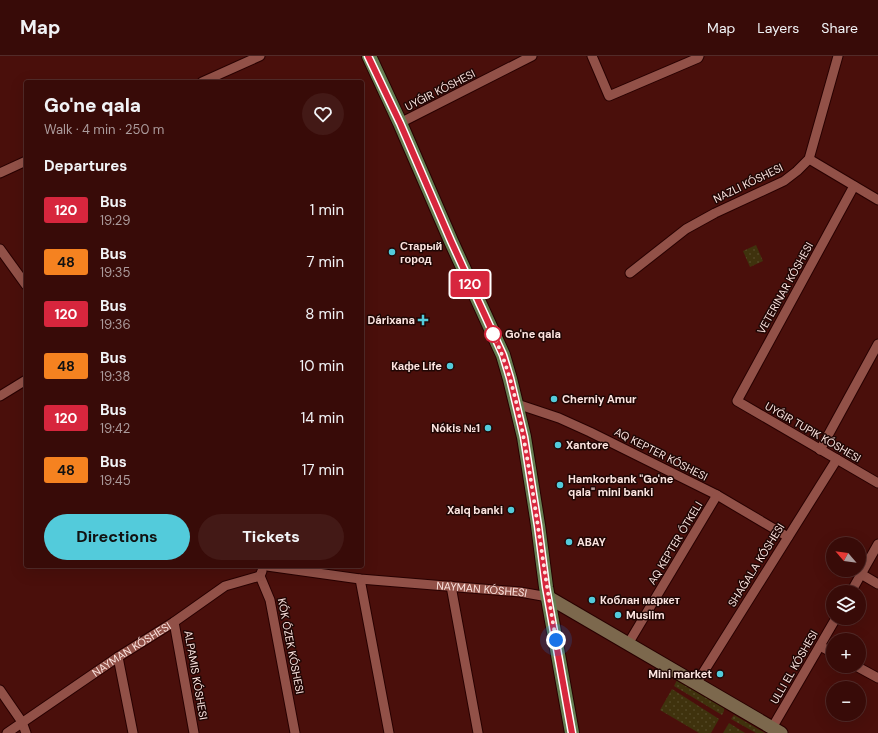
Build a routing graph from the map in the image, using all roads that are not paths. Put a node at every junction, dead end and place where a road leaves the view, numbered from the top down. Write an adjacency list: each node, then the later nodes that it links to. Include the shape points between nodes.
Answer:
1 (260, 56): 7 (street)
2 (368, 56): 8 (main road)
3 (532, 56): 8 (street)
4 (592, 56): 5 (street, via 609,96)
5 (699, 56)
6 (838, 56): 9 (street)
7 (206, 80)
8 (400, 123): 20 (main road, via 503,355)
9 (809, 159): 12 (street); 15 (street, via 784,181 686,229)
10 (24, 162): 11 (street)
11 (0, 173)
12 (854, 186): 13 (street); 21 (street, VETERINAR KÓSHESI, via 736,401)
13 (878, 200)
14 (0, 249): 16 (street)
15 (630, 273)
16 (24, 282)
17 (878, 344): 21 (street)
18 (24, 381): 19 (street)
19 (0, 396)
20 (517, 404): 24 (street, AQ KEPTER KÓSHESI, via 590,432); 35 (main road, via 535,503)
21 (820, 450): 22 (street)
22 (837, 459): 23 (street); 25 (street, SHAǴALA KÓSHESI)
23 (878, 483)
24 (717, 495): 25 (street, AQ KEPTER KÓSHESI); 38 (street, AQ KEPTER ÓTKELI)
25 (788, 537): 44 (street, SHAǴALA KÓSHESI)
26 (878, 544): 27 (street)
27 (866, 565)
28 (265, 568): 30 (street)
29 (280, 568): 32 (street, NAYMAN KÓSHESI)
30 (260, 576): 36 (street, NAYMAN KÓSHESI, via 225,586); 52 (street, KÓK ÓZEK KÓSHESI, via 270,600)
31 (866, 577): 33 (street)
32 (360, 579): 34 (street, NAYMAN KÓSHESI); 53 (street)
33 (878, 584)
34 (451, 586): 35 (street, NAYMAN KÓSHESI, via 520,592); 54 (street)
35 (548, 598): 38 (main road, NAYMAN KÓSHESI); 55 (main road)
36 (174, 622): 41 (street, NAYMAN KÓSHESI); 51 (street)
37 (832, 625): 39 (street)
38 (628, 644): 44 (main road, NAYMAN KÓSHESI)
39 (820, 646): 40 (street); 47 (street)
40 (826, 649)
41 (118, 657): 46 (street, NAYMAN KÓSHESI); 50 (street)
42 (866, 671): 43 (street)
43 (878, 678)
44 (696, 684): 47 (main road, NAYMAN KÓSHESI)
45 (0, 690): 46 (street)
46 (22, 722): 48 (street, NAYMAN KÓSHESI); 49 (street)
47 (777, 730)
48 (7, 733)
49 (26, 733)
50 (133, 733)
51 (194, 733)
52 (295, 733)
53 (389, 733)
54 (478, 733)
55 (572, 733)

